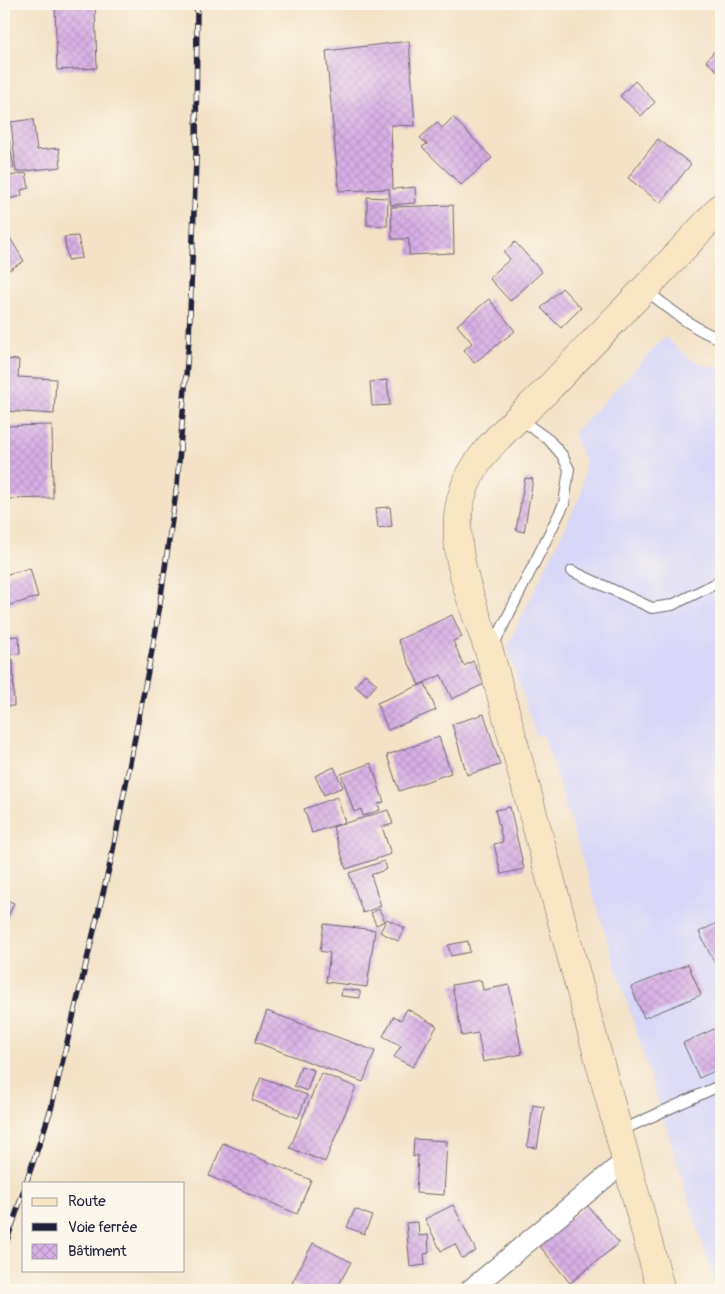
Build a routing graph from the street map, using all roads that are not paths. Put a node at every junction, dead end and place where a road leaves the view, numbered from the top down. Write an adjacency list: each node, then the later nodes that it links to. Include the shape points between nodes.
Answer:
1 (719, 216): 2 (street)
2 (646, 289): 3 (lane, via 667,308 714,337); 4 (street)
3 (721, 338)
4 (520, 418): 7 (street, via 491,445 472,472 461,499 458,525 460,552 467,585); 7 (lane, via 549,440 562,456 568,470 566,496)
5 (572, 571): 6 (lane, via 652,608 672,605)
6 (721, 582)
7 (490, 654): 9 (street)
8 (721, 1085): 9 (lane)
9 (617, 1132): 10 (street)
10 (625, 1162): 11 (street); 12 (street)
11 (470, 1290)
12 (661, 1290)

